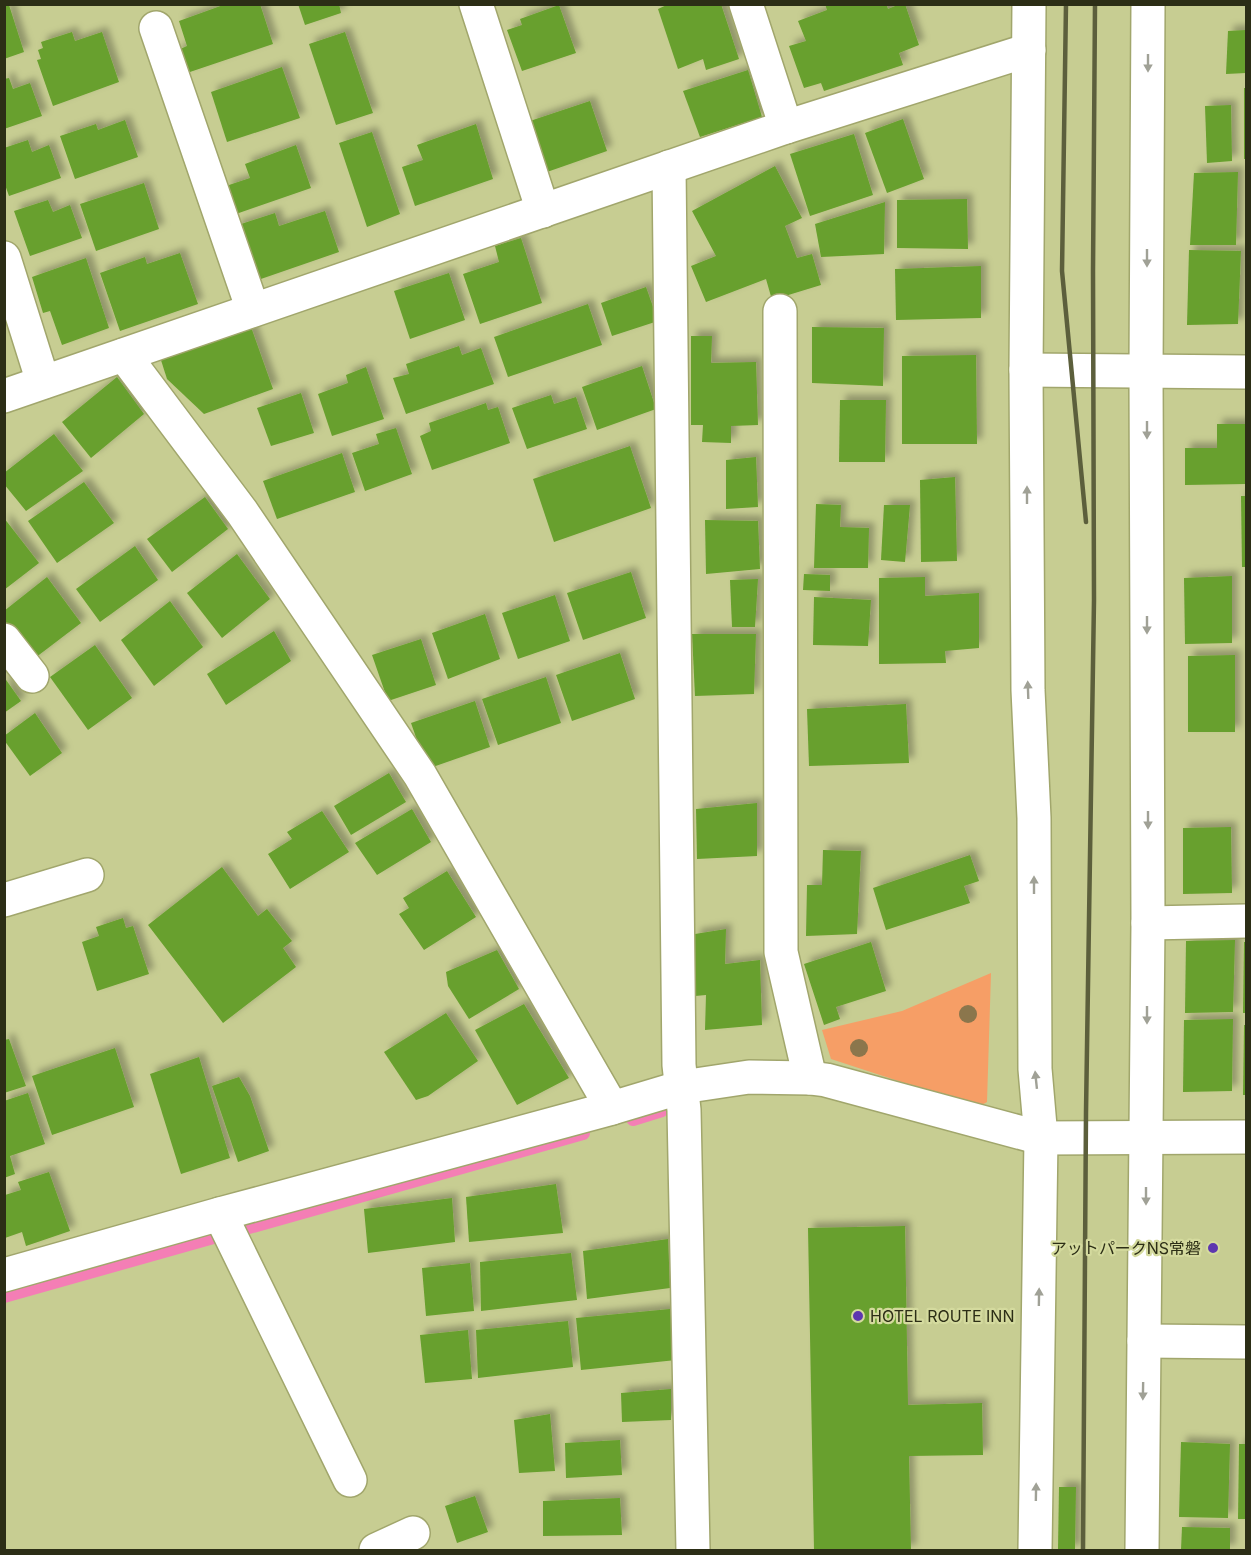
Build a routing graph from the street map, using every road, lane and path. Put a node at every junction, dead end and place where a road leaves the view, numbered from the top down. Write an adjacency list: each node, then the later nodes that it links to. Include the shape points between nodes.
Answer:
1 (476, 4): 9 (street)
2 (746, 4): 7 (street)
3 (1029, 4): 6 (street)
4 (1148, 4): 15 (street, one-way to 15)
5 (156, 28): 11 (street)
6 (1029, 50): 7 (street); 14 (street)
7 (786, 127): 8 (street)
8 (669, 167): 9 (street); 26 (street)
9 (543, 211): 11 (street)
10 (4, 258): 17 (street)
11 (253, 310): 13 (street)
12 (780, 311): 25 (street, via 781,952)
13 (124, 355): 17 (street); 27 (street, via 242,512 420,775)
14 (1026, 370): 15 (street); 30 (street, one-way to 14, via 1035,1069)
15 (1146, 372): 16 (street); 24 (street, one-way to 24)
16 (1246, 372)
17 (43, 382): 18 (street)
18 (4, 396)
19 (4, 640): 20 (street)
20 (32, 676)
21 (87, 875): 22 (street)
22 (4, 900)
23 (1246, 921): 24 (street)
24 (1148, 923): 28 (street, one-way to 28)
25 (810, 1078): 26 (street, via 749,1077); 30 (street)
26 (682, 1087): 27 (street); 38 (street)
27 (612, 1108): 31 (street)
28 (1146, 1137): 29 (street); 30 (street); 33 (street, one-way to 33)
29 (1246, 1137)
30 (1041, 1138): 39 (street, one-way to 30)
31 (226, 1226): 32 (street); 35 (street)
32 (4, 1275)
33 (1144, 1341): 34 (street); 40 (street, one-way to 40)
34 (1246, 1342)
35 (350, 1480)
36 (413, 1533): 37 (street)
37 (375, 1551)
38 (693, 1551)
39 (1035, 1551)
40 (1142, 1551)

